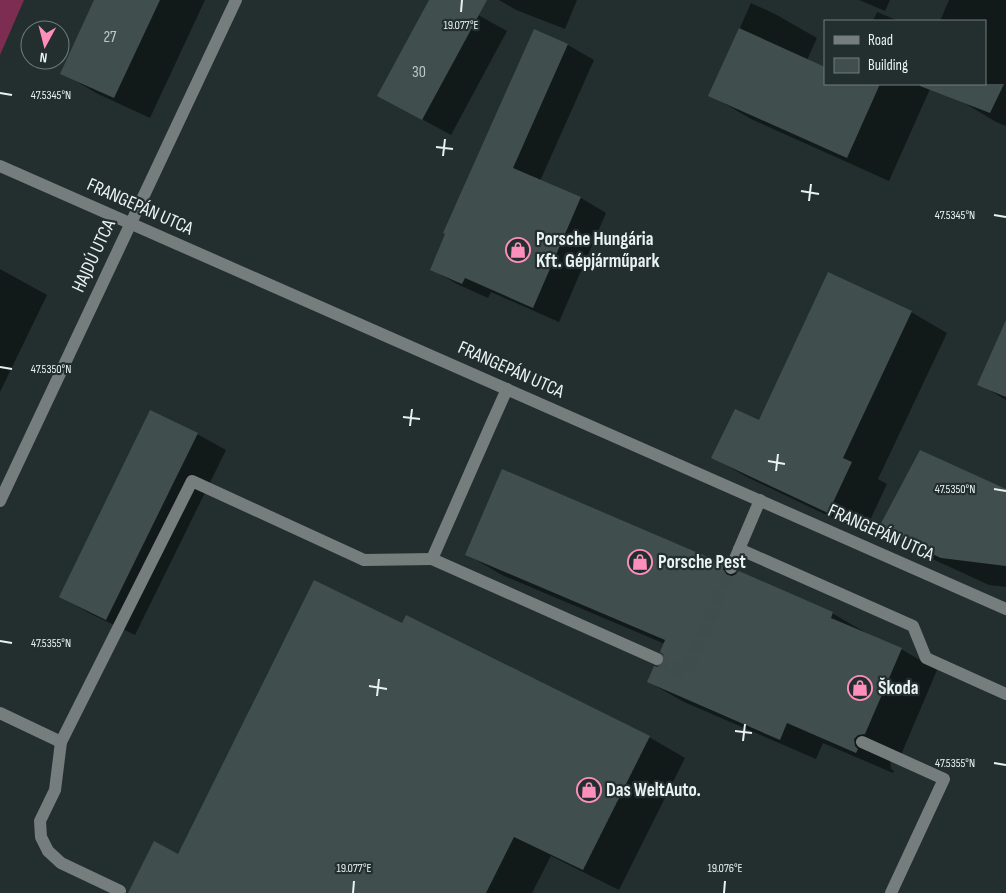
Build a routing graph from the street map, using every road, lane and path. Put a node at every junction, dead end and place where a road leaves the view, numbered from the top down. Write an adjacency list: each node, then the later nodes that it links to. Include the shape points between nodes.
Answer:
1 (236, 0): 3 (street, HAJDÚ UTCA)
2 (0, 166): 3 (street, FRANGEPÁN UTCA)
3 (130, 223): 4 (street, FRANGEPÁN UTCA); 6 (street, HAJDÚ UTCA)
4 (507, 389): 5 (street, FRANGEPÁN UTCA); 8 (street)
5 (760, 500): 7 (street); 10 (street, FRANGEPÁN UTCA)
6 (0, 501)
7 (739, 549): 9 (street); 12 (street, via 913,626 926,658)
8 (432, 559): 11 (street); 14 (street, via 364,560 192,481)
9 (731, 568)
10 (1006, 609)
11 (657, 659)
12 (1006, 694)
13 (0, 713): 14 (street)
14 (61, 742): 16 (street, via 55,790 40,821 41,837 48,851 61,863)
15 (862, 742): 17 (street, via 944,780)
16 (120, 891)
17 (892, 893)

